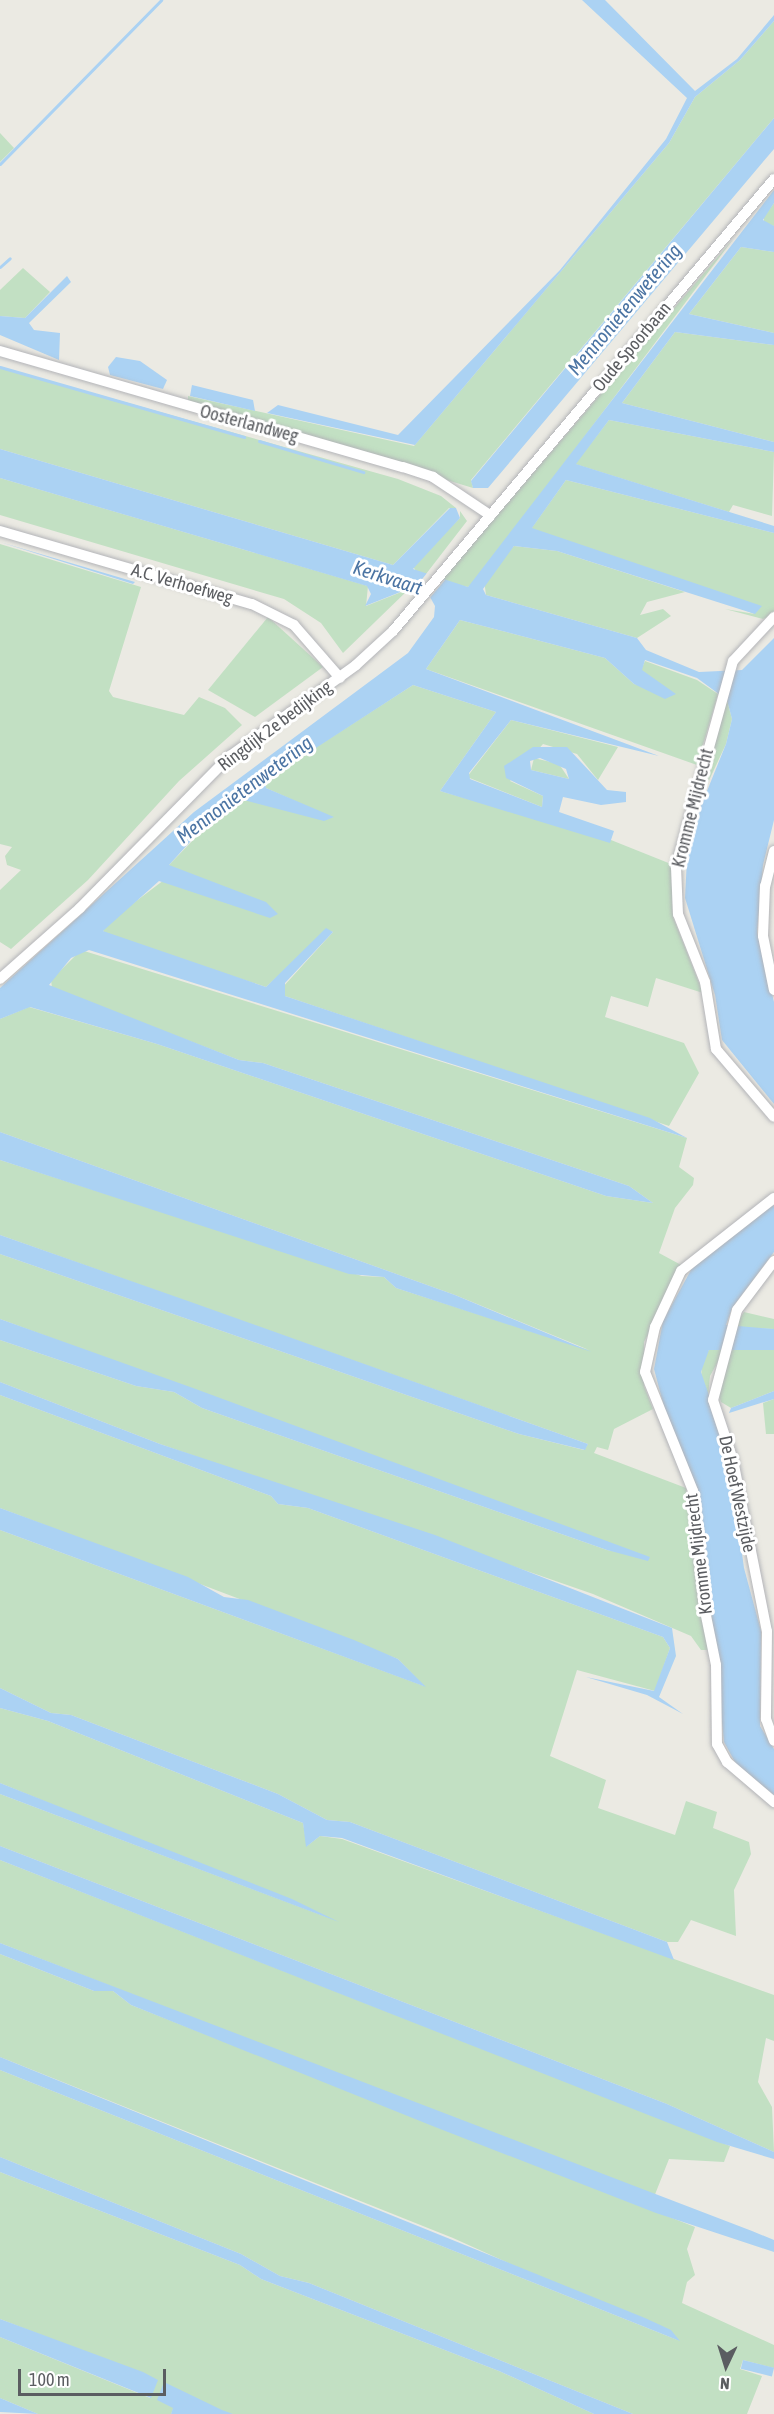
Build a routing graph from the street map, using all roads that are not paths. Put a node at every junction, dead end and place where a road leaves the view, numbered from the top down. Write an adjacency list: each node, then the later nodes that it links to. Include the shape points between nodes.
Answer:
1 (774, 179): 3 (street, Oude Spoorbaan)
2 (0, 351): 3 (street, Oosterlandweg, via 403,466 433,477)
3 (490, 515): 6 (street, Ringdijk 2e bedijking, via 416,606)
4 (0, 531): 6 (street, A.C. Verhoefweg, via 252,604 294,625)
5 (774, 617): 10 (street, Kromme Mijdrecht, via 733,661 676,867 678,914 705,982 716,1049)
6 (340, 678): 8 (street, Ringdijk 2e bedijking, via 230,756 80,908)
7 (774, 851): 9 (street, via 765,886 763,936)
8 (0, 979)
9 (774, 990)
10 (774, 1117)
11 (774, 1198): 14 (street, Kromme Mijdrecht, via 681,1271 655,1328 645,1372 693,1491 704,1606 716,1665 717,1744 727,1762)
12 (774, 1261): 13 (street, De Hoef Westzijde, via 732,1324 728,1353 712,1400 733,1460 767,1631 766,1719)
13 (774, 1741)
14 (774, 1802)

